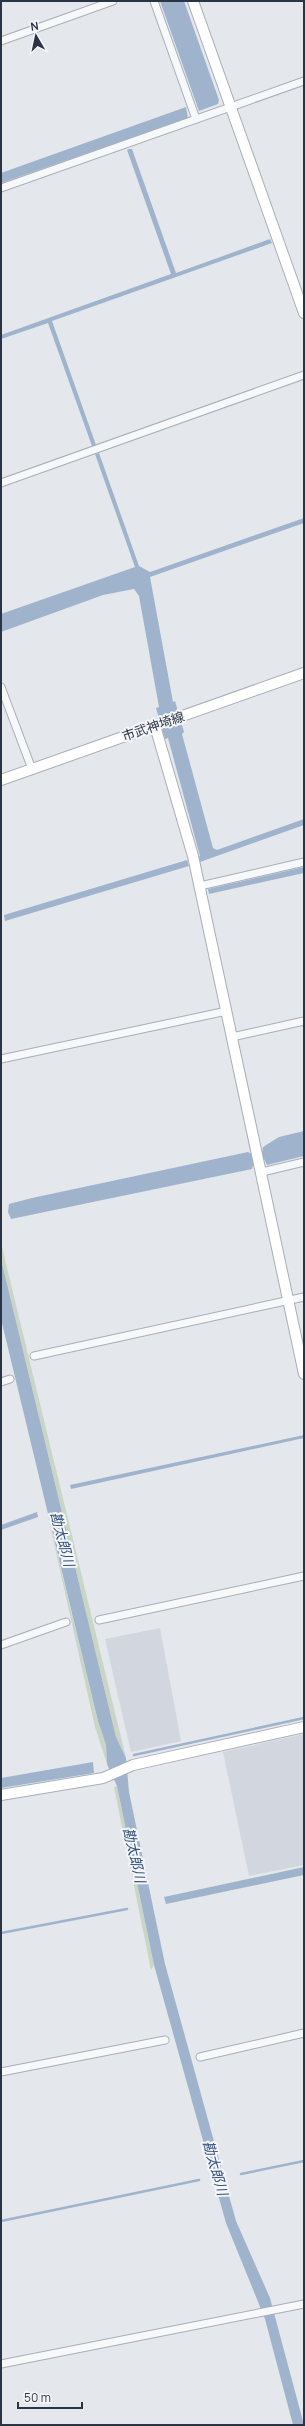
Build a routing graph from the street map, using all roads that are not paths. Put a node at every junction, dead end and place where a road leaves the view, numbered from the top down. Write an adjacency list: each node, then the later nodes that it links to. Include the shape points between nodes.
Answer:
1 (112, 1): 4 (street)
2 (154, 1): 7 (street)
3 (193, 1): 6 (street)
4 (1, 41)
5 (304, 81): 6 (street)
6 (230, 107): 7 (street); 9 (street)
7 (194, 113): 8 (street)
8 (1, 188)
9 (304, 313)
10 (304, 375): 11 (street)
11 (1, 483)
12 (304, 673): 14 (street, 市武神埼線)
13 (1, 686): 15 (street)
14 (157, 725): 15 (street, 市武神埼線); 18 (street)
15 (32, 769): 16 (street, 市武神埼線)
16 (1, 780)
17 (304, 862): 18 (street)
18 (200, 886): 19 (street)
19 (227, 1011): 21 (street); 22 (street)
20 (304, 1021): 21 (street)
21 (232, 1037): 23 (street)
22 (1, 1059)
23 (260, 1162): 24 (street); 26 (street)
24 (304, 1162)
25 (304, 1298): 26 (street)
26 (288, 1301): 27 (street); 28 (street)
27 (34, 1356)
28 (304, 1374)
29 (10, 1379): 30 (street)
30 (1, 1382)
31 (304, 1576): 32 (street)
32 (98, 1620)
33 (66, 1622): 34 (street)
34 (1, 1645)
35 (304, 1726): 36 (street, via 133,1765 106,1778)
36 (1, 1795)
37 (304, 2033): 39 (street)
38 (165, 2040): 40 (street)
39 (200, 2056)
40 (1, 2072)
41 (304, 2304): 42 (street)
42 (1, 2364)

